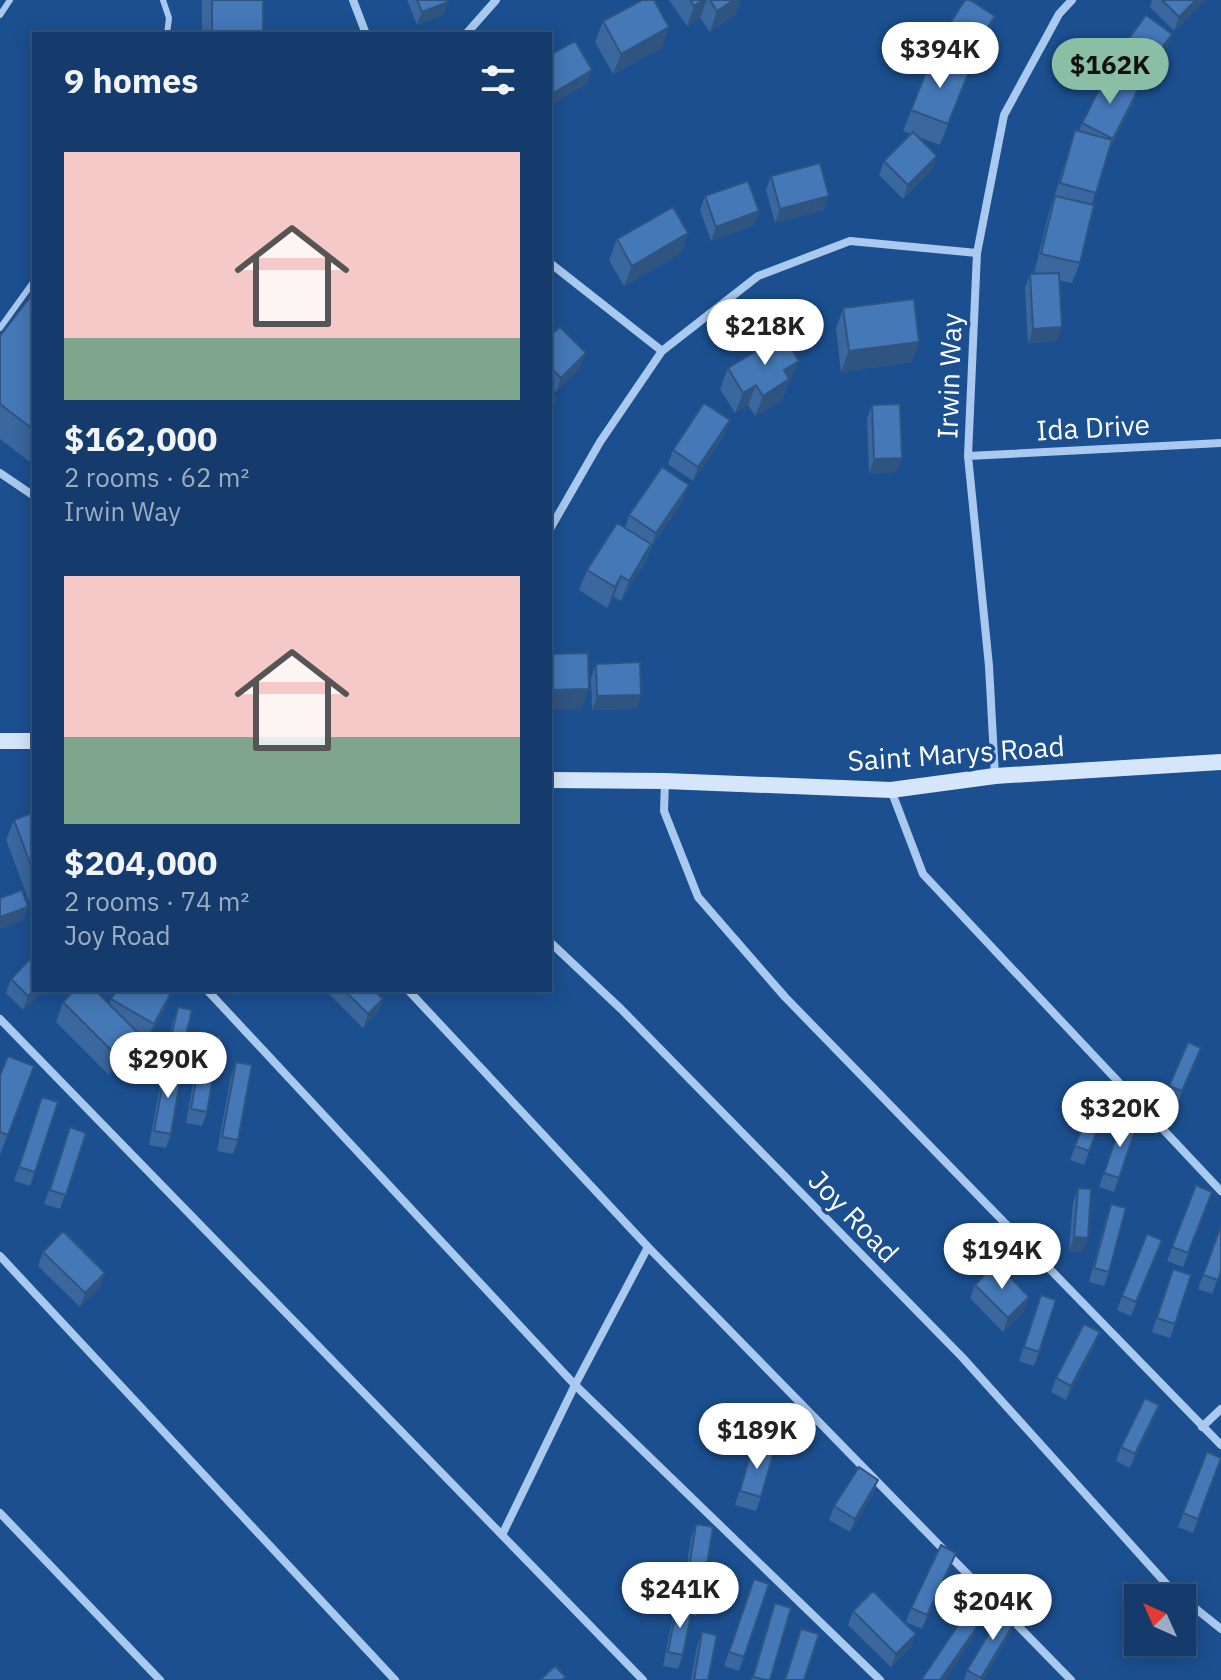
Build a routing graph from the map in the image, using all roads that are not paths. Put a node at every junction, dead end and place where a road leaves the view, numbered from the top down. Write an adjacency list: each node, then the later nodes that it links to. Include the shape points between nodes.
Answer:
1 (10, 0): 6 (lane)
2 (163, 0): 7 (lane)
3 (353, 0): 8 (street)
4 (496, 0): 9 (street)
5 (1072, 0): 10 (street, Irwin Way, via 1059,14 1004,115)
6 (0, 15)
7 (167, 32)
8 (365, 32)
9 (468, 32)
10 (977, 253): 14 (street, via 850,241 758,276); 16 (street, Irwin Way)
11 (552, 265): 14 (street)
12 (32, 284): 13 (lane)
13 (0, 328)
14 (662, 351): 19 (street)
15 (1221, 443): 16 (street, Ida Drive)
16 (968, 456): 23 (street, Irwin Way)
17 (0, 473): 18 (street)
18 (32, 495)
19 (552, 526)
20 (0, 741): 21 (main road)
21 (32, 741)
22 (1221, 762): 23 (main road, Saint Marys Road)
23 (995, 776): 26 (main road, Saint Marys Road)
24 (552, 780): 25 (main road, Saint Marys Road)
25 (665, 781): 26 (main road, Saint Marys Road); 36 (street, via 664,811 698,897 785,997)
26 (891, 790): 31 (street, via 923,874)
27 (552, 944): 40 (street, Joy Road, via 962,1357 1170,1588)
28 (209, 992): 34 (street)
29 (410, 992): 32 (street)
30 (0, 1019): 39 (street)
31 (1221, 1191)
32 (648, 1247): 34 (street); 45 (street)
33 (0, 1256): 42 (street)
34 (575, 1385): 39 (street); 44 (street)
35 (1221, 1409): 36 (street)
36 (1202, 1427): 37 (street)
37 (1221, 1445)
38 (0, 1513): 41 (street)
39 (502, 1535): 43 (street)
40 (1221, 1629)
41 (160, 1680)
42 (395, 1680)
43 (643, 1680)
44 (880, 1680)
45 (1071, 1680)

